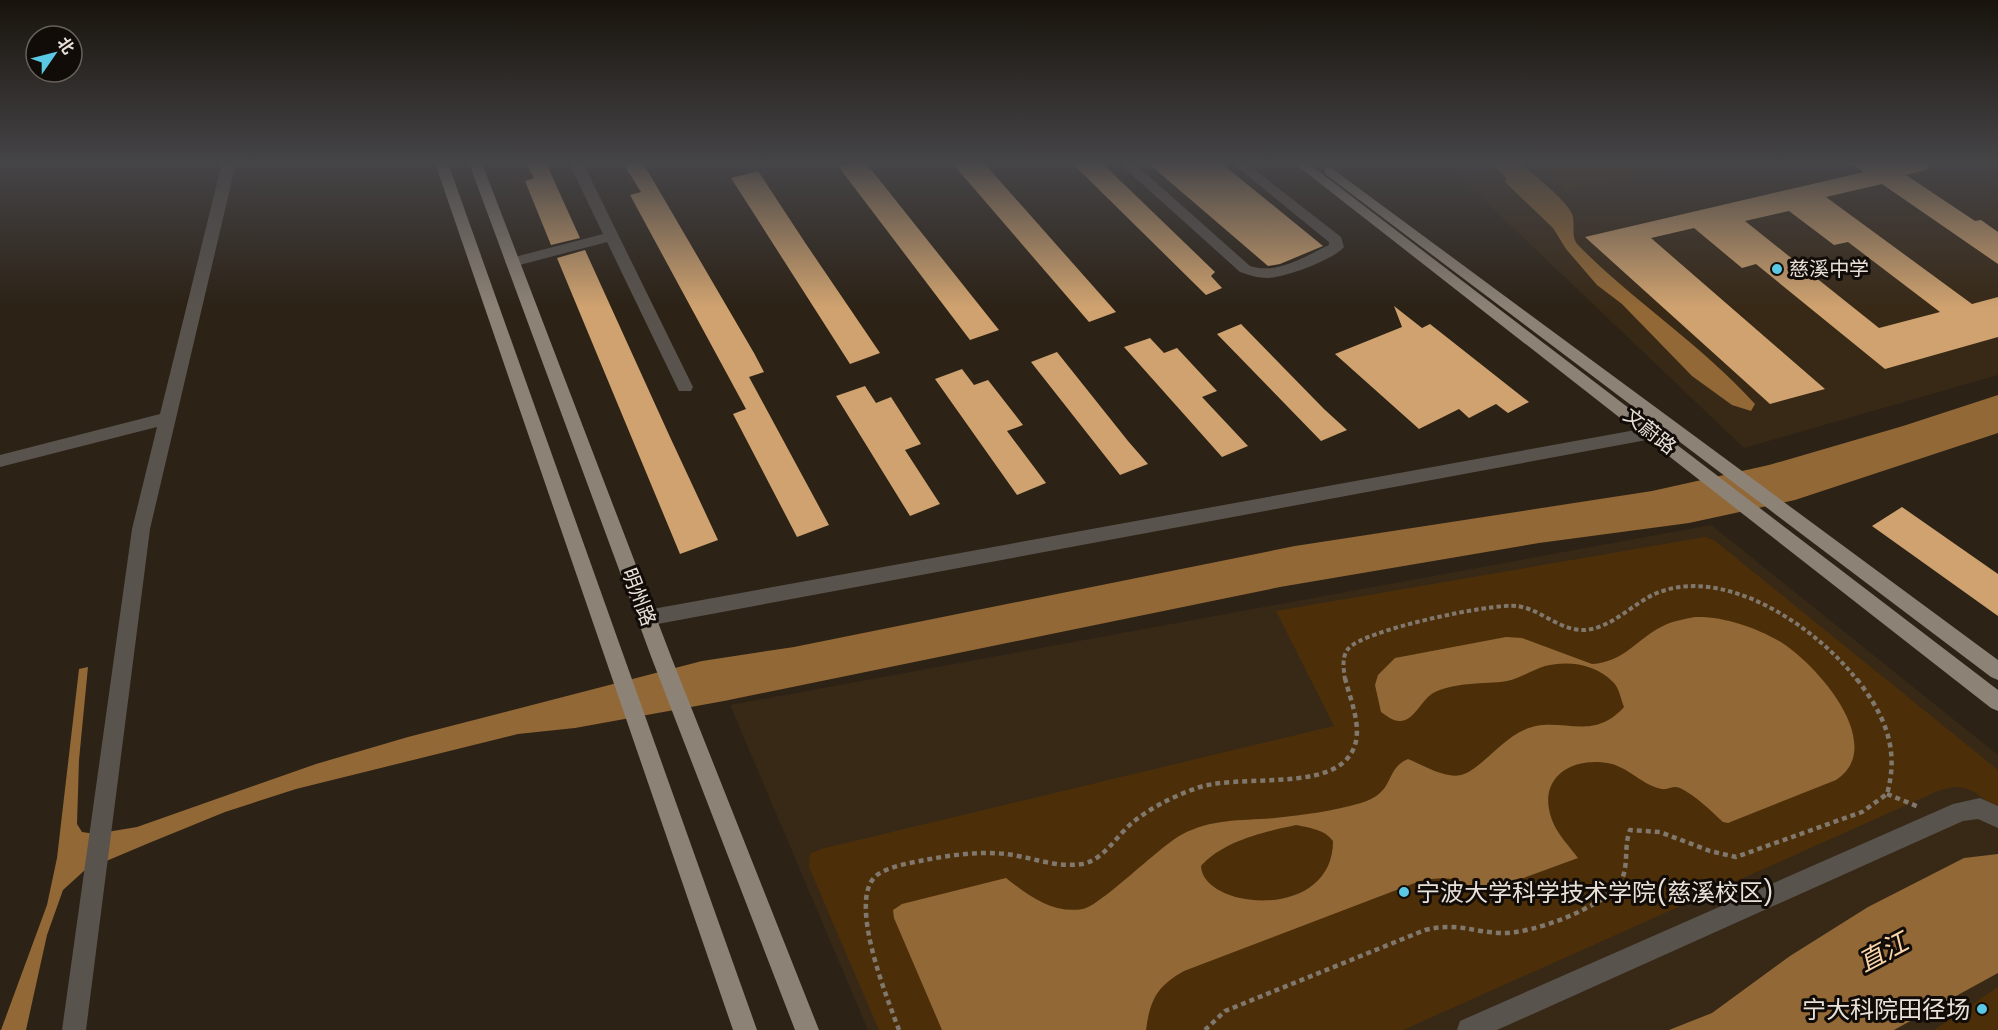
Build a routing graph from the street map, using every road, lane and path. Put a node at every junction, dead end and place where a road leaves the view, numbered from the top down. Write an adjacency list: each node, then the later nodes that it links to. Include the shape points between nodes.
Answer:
1 (218, 211): 12 (street)
2 (458, 211): 22 (main road)
3 (492, 211): 10 (main road, 明州路)
4 (600, 211): 9 (street)
5 (1180, 211): 6 (street, via 1245,269 1271,274 1337,248 1336,240)
6 (1299, 211)
7 (1363, 211): 13 (main road, 文蔚路)
8 (1384, 211): 16 (main road, 文蔚路)
9 (612, 236): 10 (street); 11 (street)
10 (512, 262): 15 (main road, 明州路)
11 (685, 387)
12 (168, 418): 14 (street); 21 (street, via 141,530)
13 (1652, 433): 15 (street); 17 (main road, 文蔚路)
14 (0, 461)
15 (647, 618): 23 (main road, 明州路)
16 (1998, 671)
17 (1998, 702)
18 (1887, 794): 19 (path); 24 (path, via 1892,750 1886,725 1853,673 1840,657 1789,618 1733,592 1671,589 1646,596 1592,629 1560,626 1536,612 1515,606 1399,627 1352,643 1343,663 1359,730 1356,747 1344,762 1308,775 1204,786 1177,796 1113,840 1098,860 1070,868 1003,853 982,853 898,865 875,876 866,889 865,902 877,967); 25 (path, via 1862,812 1736,857 1724,856 1688,839 1630,830 1624,841 1621,882 1608,895 1562,917 1510,933 1450,925 1425,930 1225,1011)
19 (1945, 818): 20 (street, via 1980,808); 26 (street)
20 (1998, 818)
21 (74, 1030)
22 (745, 1030)
23 (807, 1030)
24 (898, 1030)
25 (1205, 1030)
26 (1469, 1030)

